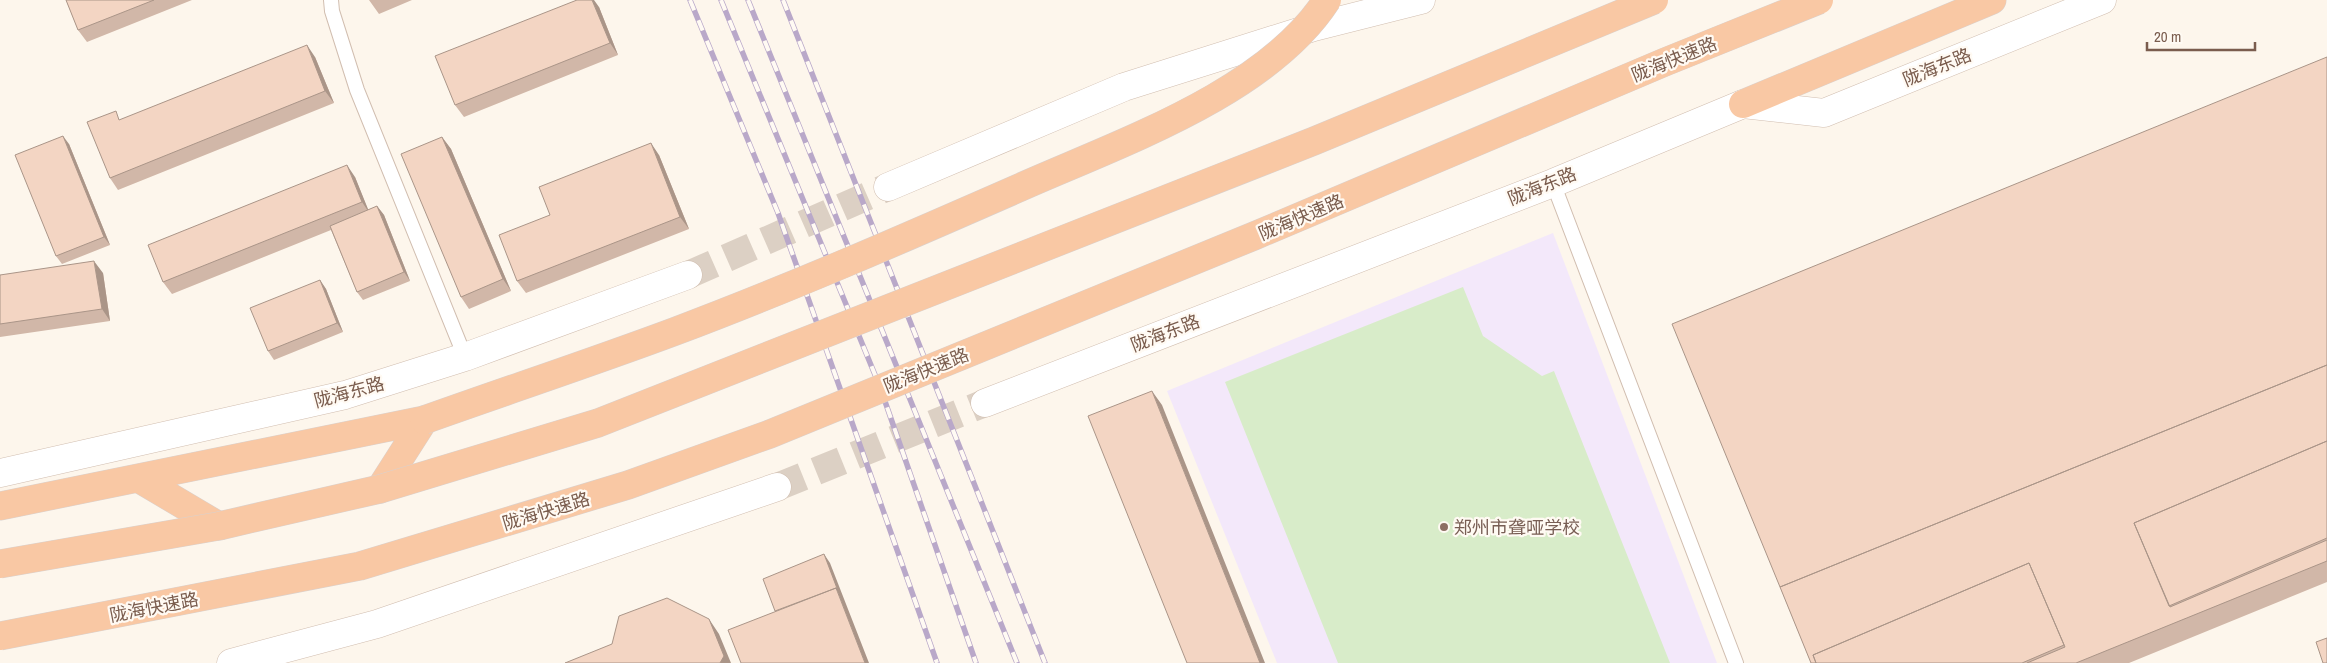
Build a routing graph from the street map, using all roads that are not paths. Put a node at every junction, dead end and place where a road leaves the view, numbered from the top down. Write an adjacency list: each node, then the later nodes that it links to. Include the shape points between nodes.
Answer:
1 (331, 0): 12 (lane, via 357,90)
2 (1327, 0): 14 (highway, bridge, via 1316,18 1286,47 1219,97 1139,135 924,230 677,331)
3 (1421, 0): 10 (street, via 1314,27 1124,87)
4 (1654, 0): 18 (highway, bridge, via 1314,142 718,377 598,423)
5 (1818, 0): 22 (highway, 陇海快速路, bridge, via 1226,248 770,434 628,486 360,566)
6 (1992, 0): 8 (highway)
7 (2102, 0): 8 (street, 陇海东路, via 1824,113)
8 (1743, 104): 9 (street, 陇海东路)
9 (1553, 183): 13 (street, 陇海东路); 24 (lane)
10 (888, 187)
11 (688, 275): 12 (street, 陇海东路)
12 (465, 357): 15 (street, 陇海东路, via 345,395)
13 (985, 403)
14 (424, 420): 16 (highway); 18 (highway)
15 (0, 473)
16 (138, 478): 19 (highway); 20 (highway)
17 (777, 487): 23 (street, via 377,624)
18 (380, 489): 20 (highway, bridge)
19 (0, 506)
20 (220, 526): 21 (highway, bridge)
21 (0, 564)
22 (0, 636)
23 (247, 662)
24 (1736, 663)

